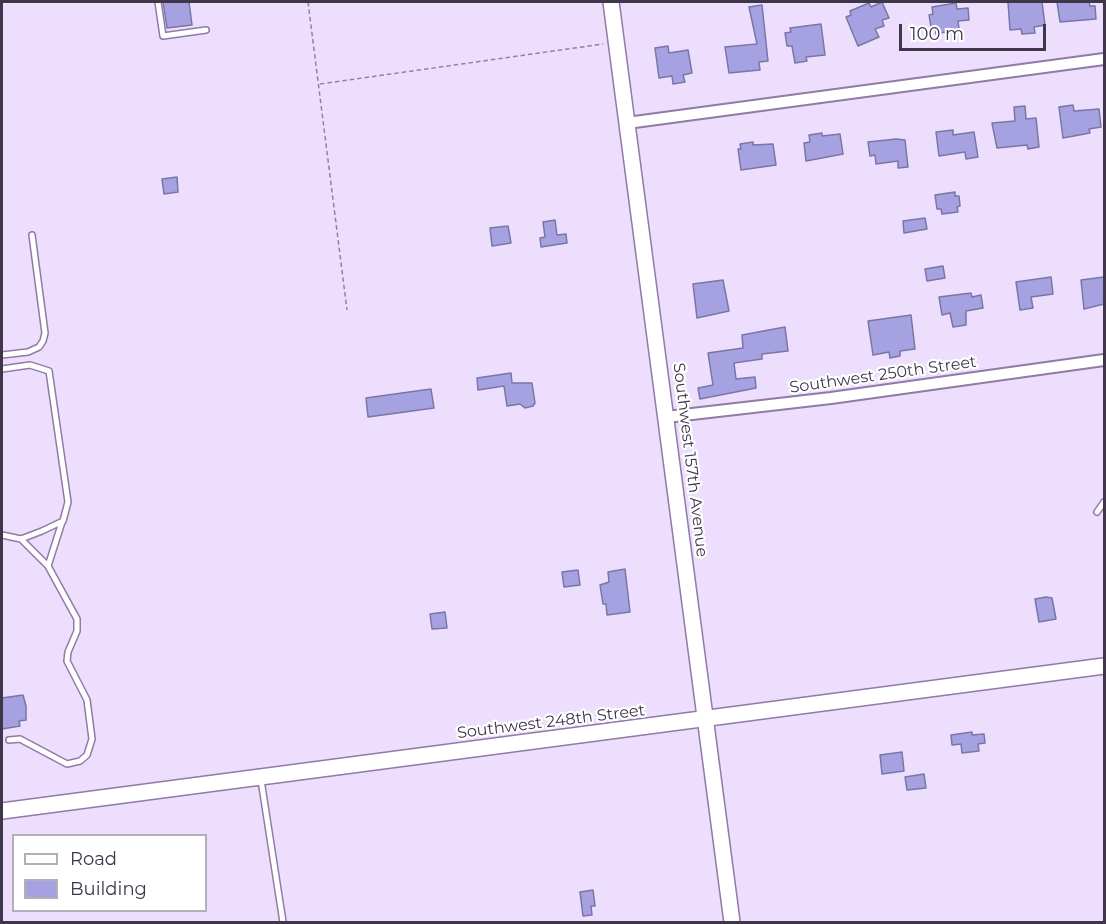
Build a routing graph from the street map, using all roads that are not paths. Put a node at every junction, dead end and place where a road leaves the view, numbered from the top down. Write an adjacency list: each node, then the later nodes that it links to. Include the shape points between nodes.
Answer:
1 (158, 2): 3 (lane, via 163,36)
2 (611, 2): 5 (street, Southwest 157th Avenue)
3 (206, 30)
4 (1104, 59): 5 (street)
5 (627, 123): 10 (street, Southwest 157th Avenue)
6 (32, 235): 7 (lane, via 43,341 28,352)
7 (2, 355)
8 (1104, 360): 10 (street, Southwest 250th Street)
9 (2, 369): 13 (lane, via 30,365 49,370 68,502)
10 (666, 417): 18 (street, Southwest 157th Avenue)
11 (1104, 502): 12 (lane)
12 (1097, 512)
13 (63, 521): 15 (lane); 16 (lane)
14 (2, 535): 15 (lane)
15 (21, 539): 16 (lane)
16 (48, 566): 19 (lane, via 77,619 67,661 87,700 90,748 80,761 67,764 20,739)
17 (1104, 666): 18 (street, Southwest 248th Street)
18 (706, 720): 20 (street, Southwest 248th Street); 23 (street, Southwest 157th Avenue)
19 (9, 740)
20 (261, 778): 21 (street, Southwest 248th Street); 22 (lane)
21 (2, 812)
22 (283, 922)
23 (732, 922)

